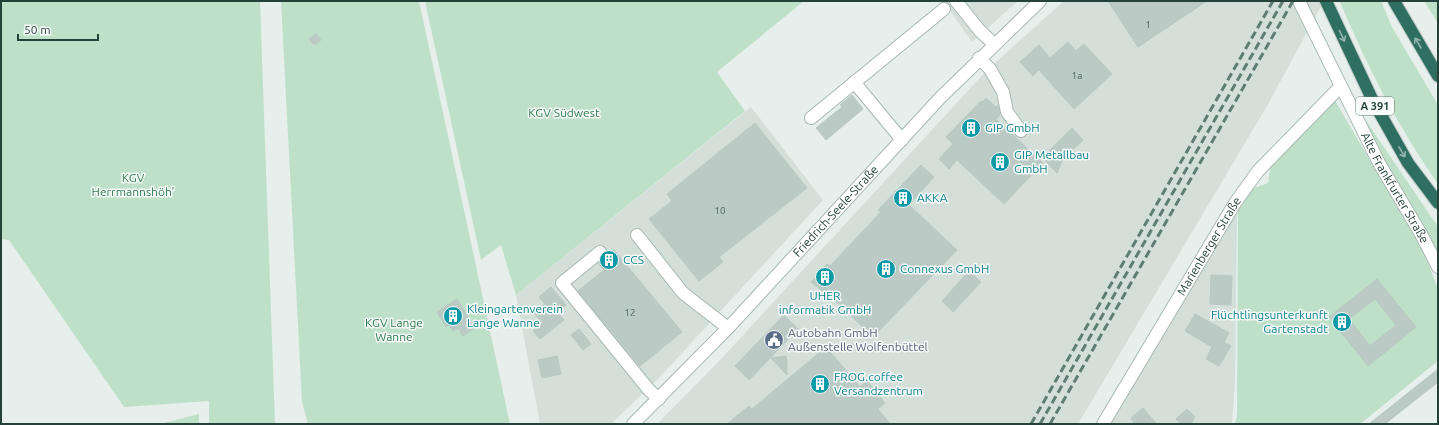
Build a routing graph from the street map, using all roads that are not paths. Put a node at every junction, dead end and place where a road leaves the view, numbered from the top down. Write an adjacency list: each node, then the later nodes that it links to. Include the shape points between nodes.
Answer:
1 (956, 1): 7 (street)
2 (1040, 1): 7 (street, Friedrich-Seele-Straße)
3 (1299, 1): 11 (street, Alte Frankfurter Straße)
4 (1326, 1): 15 (highway, A 391, one-way to 15, via 1373,101 1408,163)
5 (1394, 1): 9 (highway, one-way to 5)
6 (944, 9): 10 (street)
7 (994, 44): 8 (street, Friedrich-Seele-Straße)
8 (979, 58): 13 (street, via 990,70 1003,92 1007,112); 14 (street, Friedrich-Seele-Straße)
9 (1438, 76)
10 (854, 82): 12 (street); 14 (street)
11 (1340, 86): 18 (street, Alte Frankfurter Straße, via 1379,163); 22 (street, Marienberger Straße, via 1251,180 1201,258)
12 (811, 118)
13 (1021, 131)
14 (902, 140): 19 (street, Friedrich-Seele-Straße)
15 (1438, 203)
16 (637, 235): 19 (street, via 683,293)
17 (600, 252): 20 (street, via 562,283)
18 (1438, 267)
19 (728, 328): 20 (street, Friedrich-Seele-Straße)
20 (659, 399): 21 (street, Friedrich-Seele-Straße)
21 (634, 424)
22 (1103, 424)

